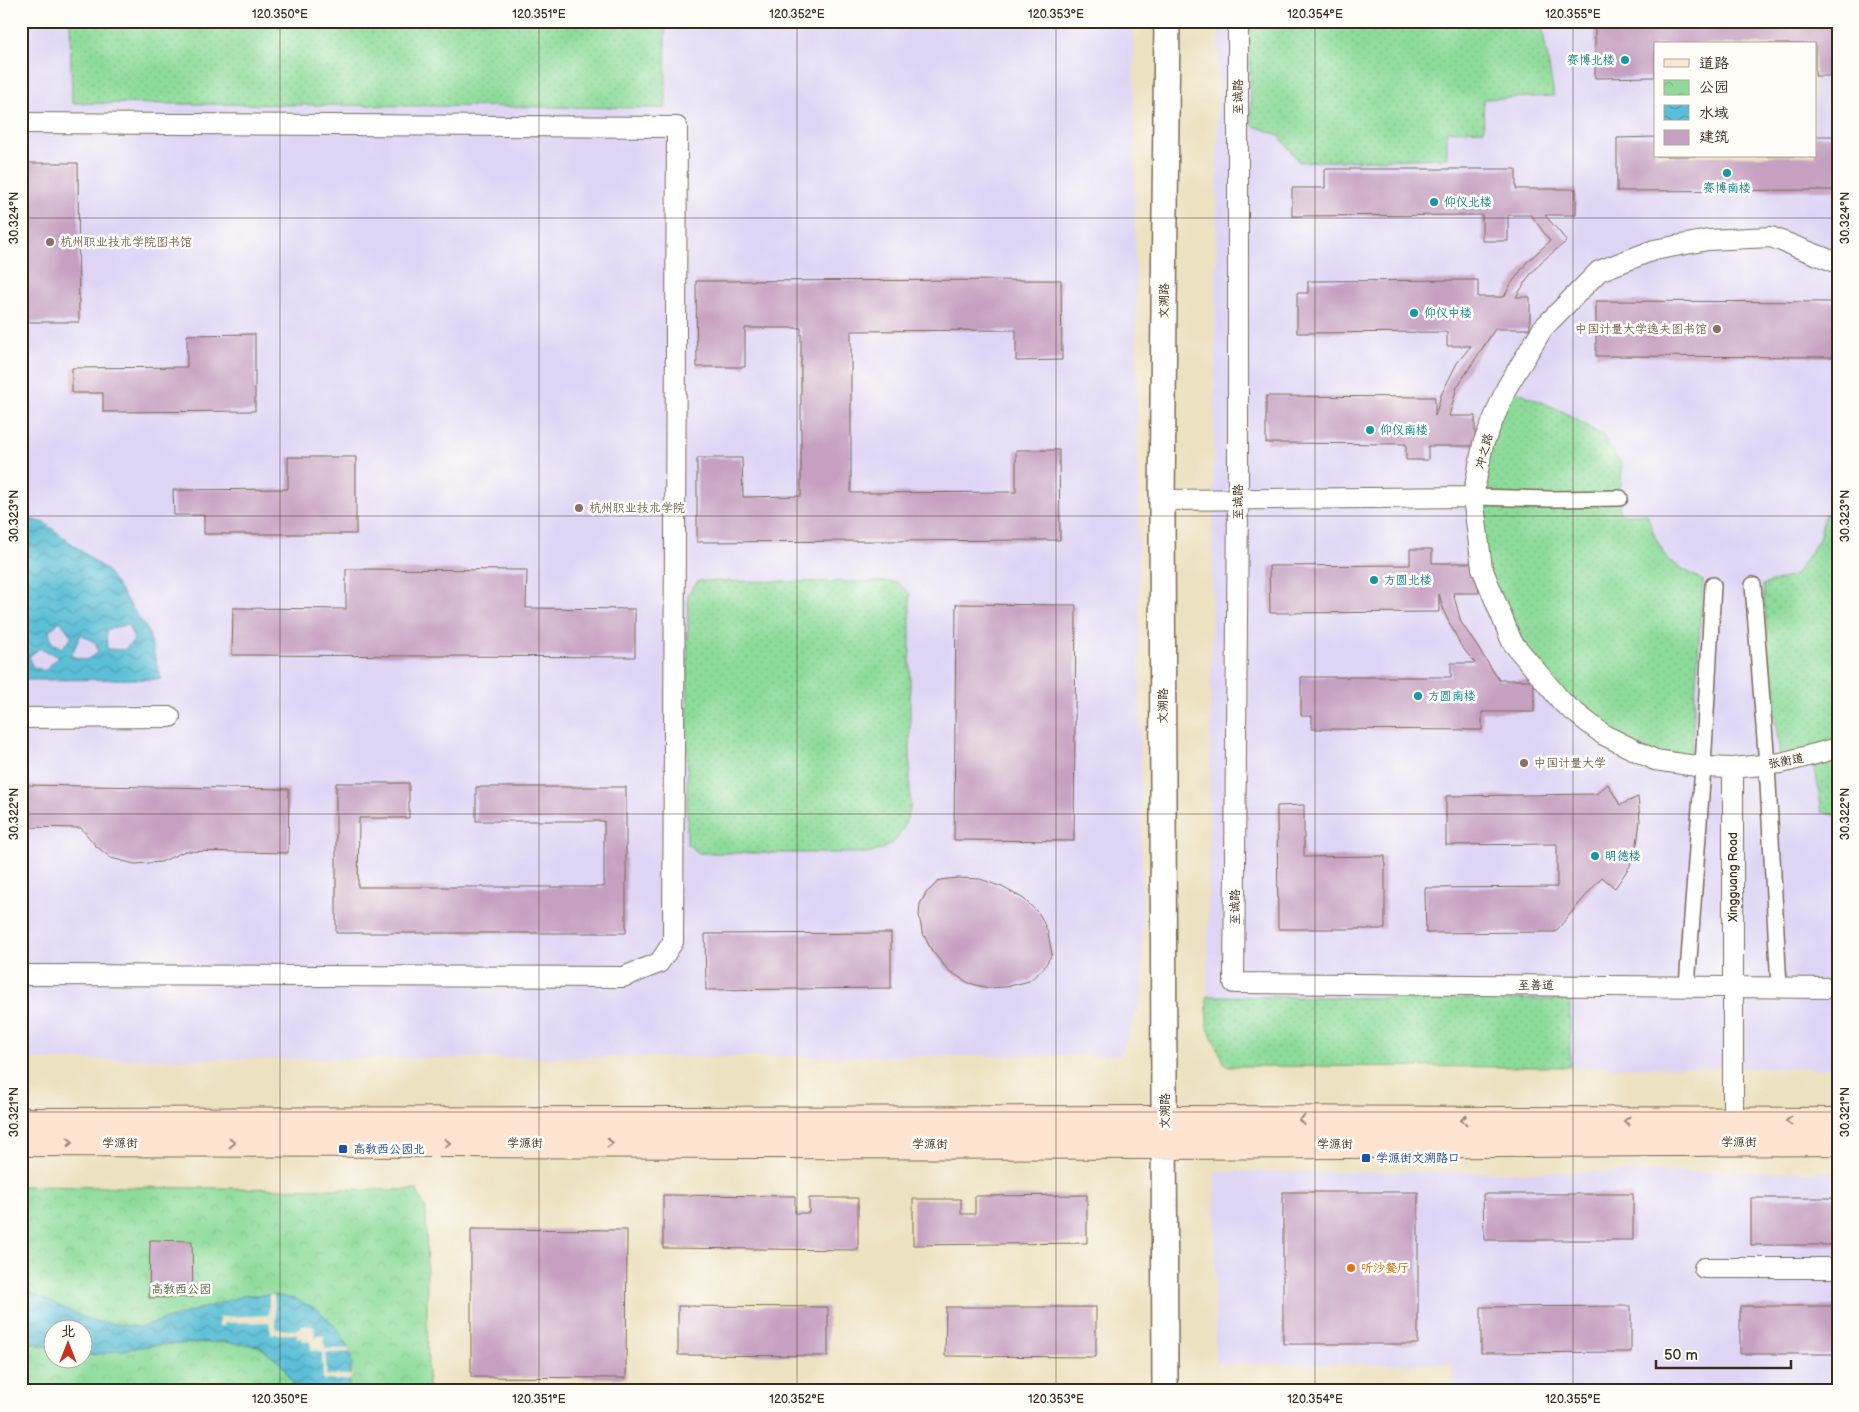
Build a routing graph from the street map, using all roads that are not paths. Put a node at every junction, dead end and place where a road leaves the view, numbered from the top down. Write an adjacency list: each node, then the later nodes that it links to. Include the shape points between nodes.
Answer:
1 (1166, 21): 7 (street, 文溯路)
2 (1238, 21): 8 (street, 至诚路)
3 (21, 123): 17 (street, via 677,127 677,147 673,942 659,962 623,977)
4 (1838, 263): 5 (street, 冲之路, via 1771,237 1708,240 1663,249 1598,271 1543,328 1508,388 1483,444)
5 (1473, 497): 6 (street); 8 (street); 15 (street, 冲之路, via 1482,568 1512,642 1563,703 1604,735 1655,760)
6 (1620, 498)
7 (1162, 500): 8 (street); 26 (street, 文溯路)
8 (1238, 500): 18 (street, 至诚路)
9 (1713, 585): 15 (street)
10 (1753, 585): 14 (street)
11 (170, 717): 12 (street)
12 (21, 718)
13 (1838, 748): 14 (street, 张衡道)
14 (1767, 765): 16 (street, 张衡道); 21 (street)
15 (1703, 767): 16 (street, 冲之路); 19 (street)
16 (1733, 768): 20 (street, Xingguang Road)
17 (21, 974)
18 (1234, 983): 19 (street, 至善道)
19 (1687, 986): 20 (street, 至善道)
20 (1733, 986): 21 (street, 至善道); 23 (street, Xingguang Road)
21 (1779, 987): 22 (street, 至善道)
22 (1838, 988)
23 (1733, 1121): 25 (main road, 学源街, one-way to 23); 26 (main road, 学源街, one-way to 26)
24 (21, 1122): 26 (main road, 学源街)
25 (1838, 1122)
26 (1165, 1132): 27 (main road, 学源街); 28 (main road, 学源街, one-way to 26); 31 (street, 文溯路)
27 (1838, 1141)
28 (21, 1142)
29 (1704, 1268): 30 (street)
30 (1838, 1268)
31 (1165, 1391)

